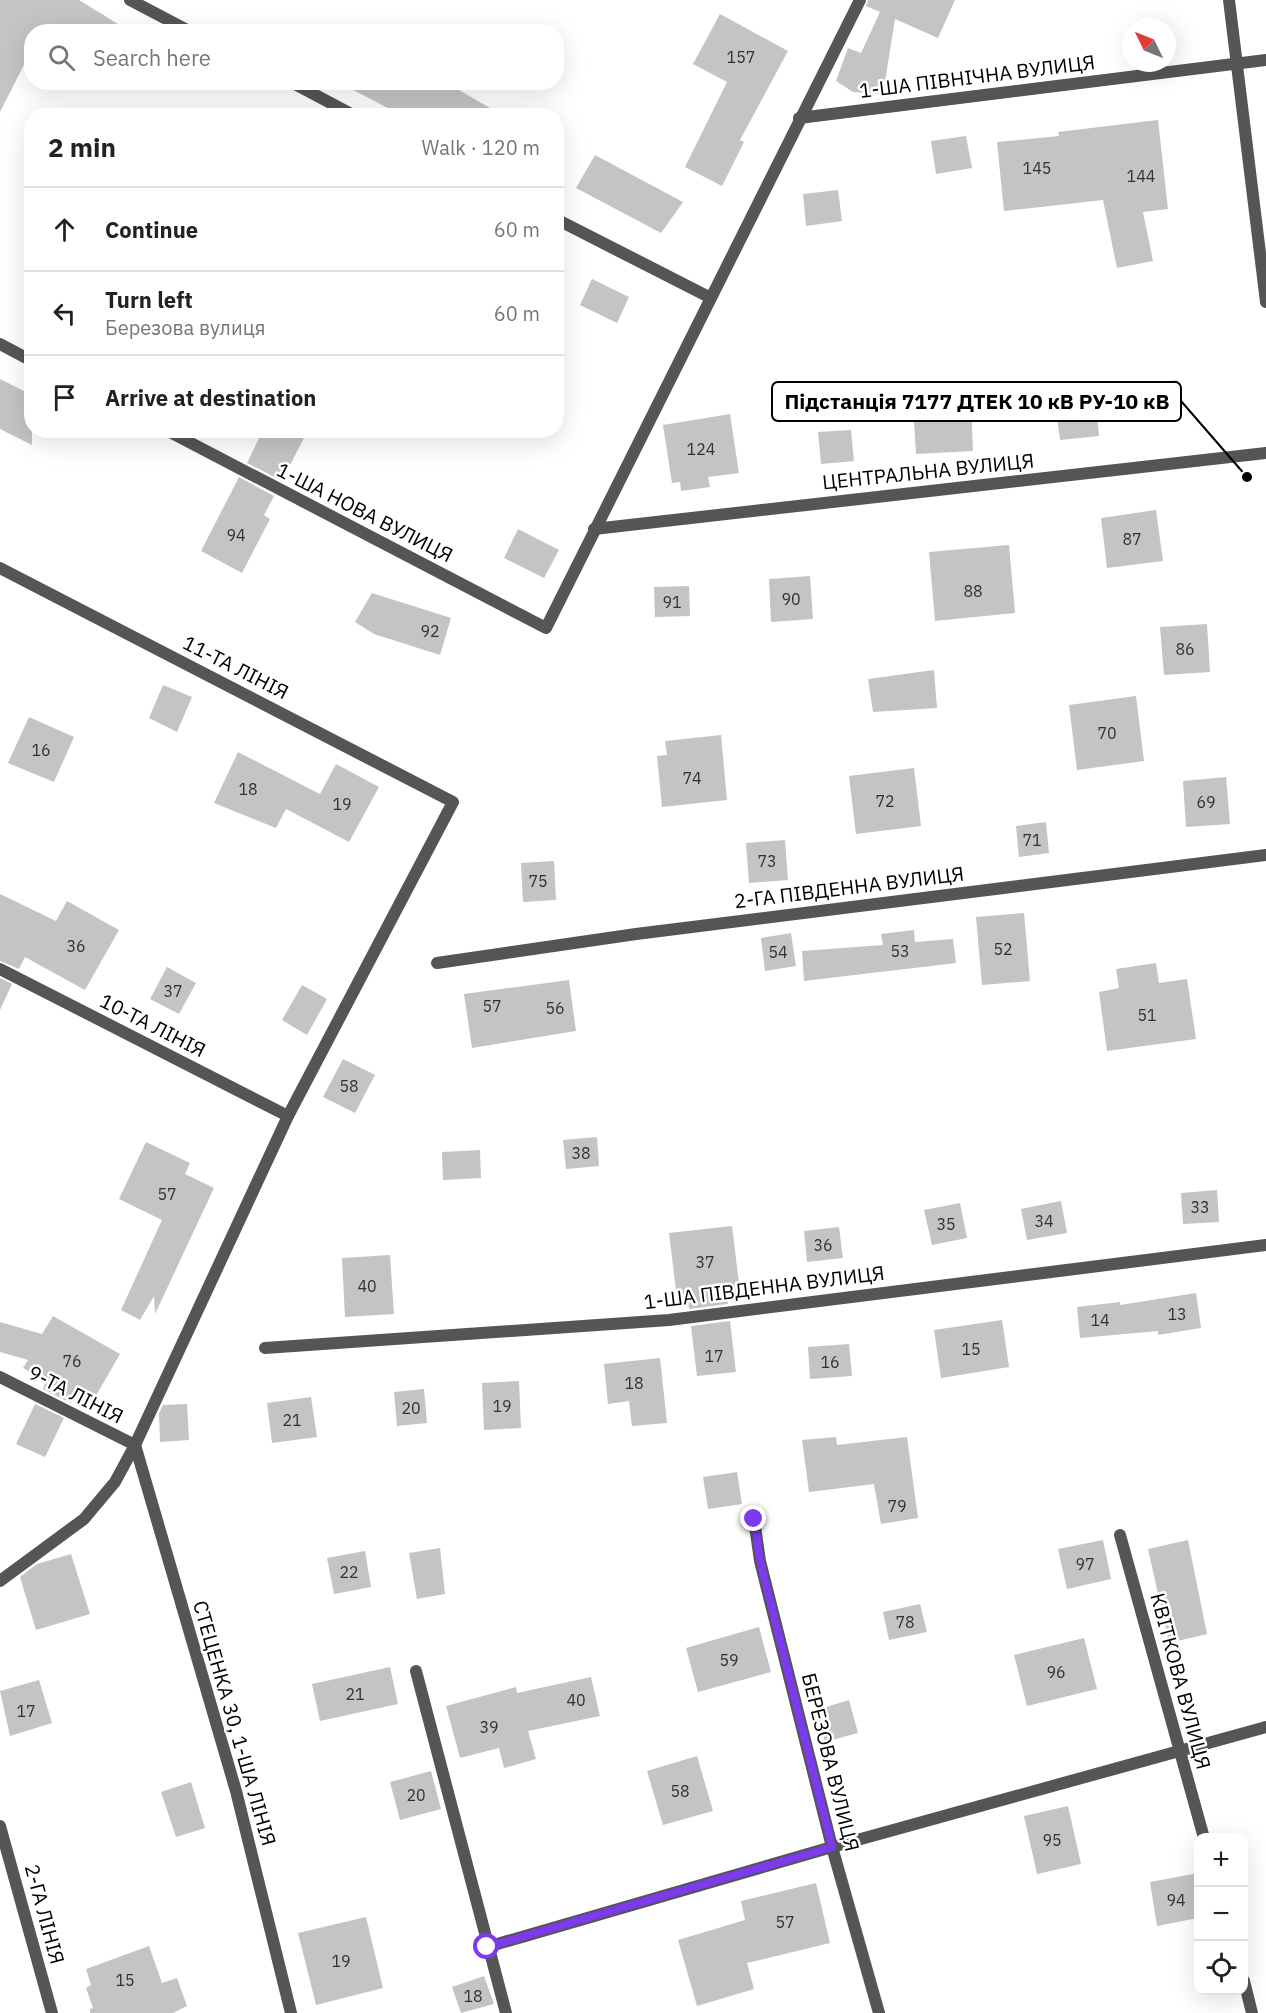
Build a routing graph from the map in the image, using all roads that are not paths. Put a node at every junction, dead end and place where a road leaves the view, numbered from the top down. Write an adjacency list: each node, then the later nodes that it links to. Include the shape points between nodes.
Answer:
1 (130, 0): 4 (street)
2 (860, 0): 9 (street)
3 (1230, 0): 6 (street)
4 (176, 24)
5 (1266, 60): 6 (street, 1-ША ПІВНІЧНА ВУЛИЦЯ)
6 (1238, 63): 9 (street, 1-ША ПІВНІЧНА ВУЛИЦЯ); 12 (street)
7 (306, 90): 8 (street)
8 (340, 108)
9 (799, 118): 11 (street)
10 (564, 223): 11 (street)
11 (709, 297): 17 (street)
12 (1266, 302)
13 (0, 344): 14 (street)
14 (24, 357)
15 (181, 438): 17 (street, 1-ША НОВА ВУЛИЦЯ, via 546,628)
16 (1266, 453): 17 (street, ЦЕНТРАЛЬНА ВУЛИЦЯ)
17 (594, 529)
18 (0, 568): 22 (street, 11-ТА ЛІНІЯ, via 453,802)
19 (1266, 855): 20 (street, 2-ГА ПІВДЕННА ВУЛИЦЯ, via 636,934)
20 (437, 963)
21 (0, 969): 22 (street, 10-ТА ЛІНІЯ)
22 (288, 1116): 26 (street)
23 (1266, 1245): 24 (street, 1-ША ПІВДЕННА ВУЛИЦЯ, via 669,1320)
24 (265, 1348)
25 (0, 1377): 26 (street, 9-ТА ЛІНІЯ)
26 (135, 1446): 29 (street, via 115,1482 84,1519); 39 (street, СТЕЦЕНКА 30, 1-ША ЛІНІЯ, via 236,1791)
27 (754, 1519): 35 (street, БЕРЕЗОВА ВУЛИЦЯ, via 760,1561)
28 (1120, 1535): 32 (street, КВІТКОВА ВУЛИЦЯ)
29 (0, 1581)
30 (416, 1671): 36 (street)
31 (1266, 1726): 32 (street)
32 (1180, 1752): 34 (street, КВІТКОВА ВУЛИЦЯ); 35 (street)
33 (0, 1826): 38 (street, 2-ГА ЛІНІЯ)
34 (1203, 1833)
35 (832, 1847): 36 (street); 41 (street, БЕРЕЗОВА ВУЛИЦЯ)
36 (487, 1947): 40 (street)
37 (1248, 1995): 42 (street)
38 (52, 2013)
39 (291, 2013)
40 (506, 2013)
41 (879, 2013)
42 (1252, 2013)

